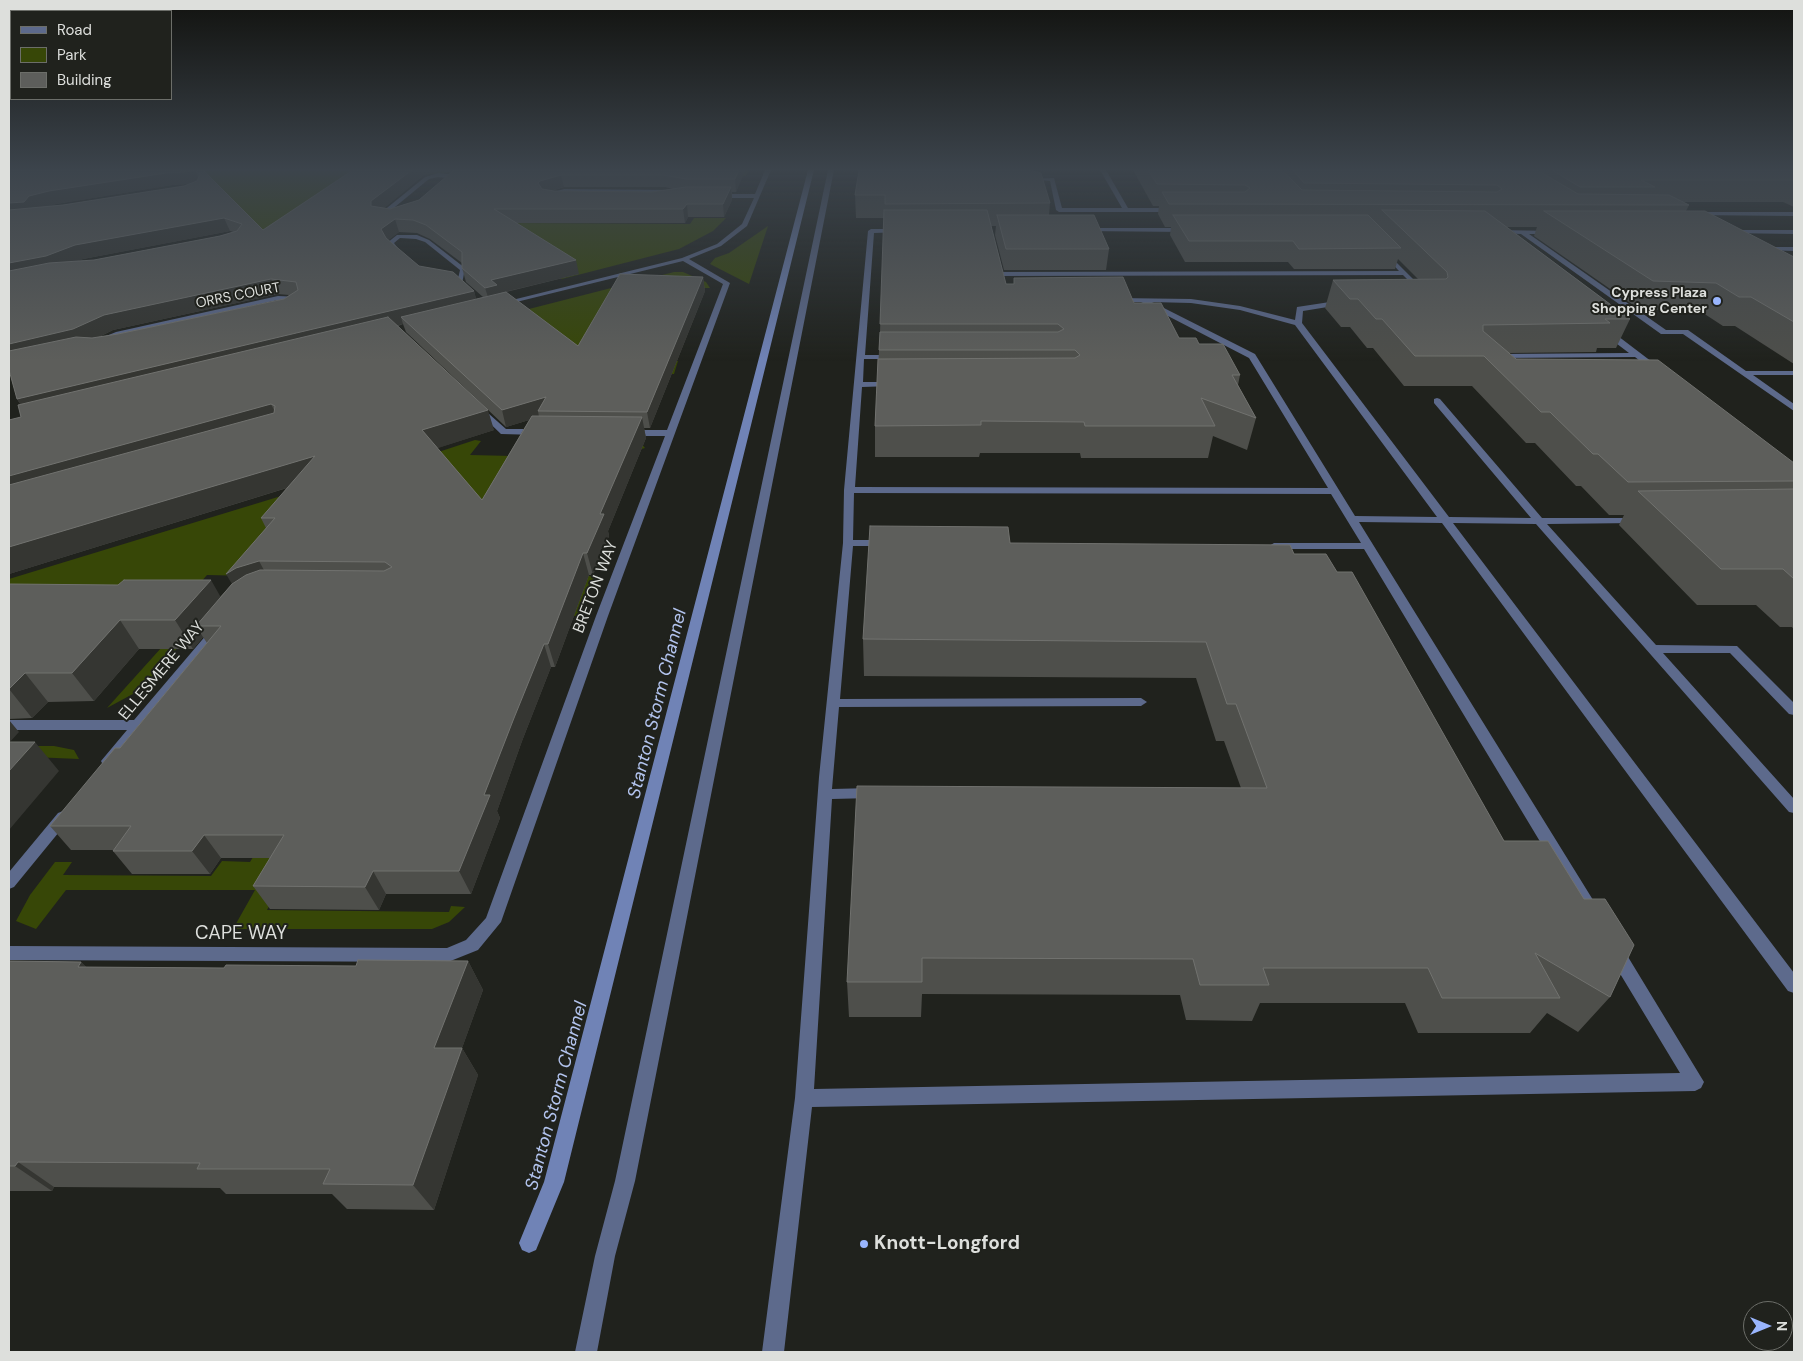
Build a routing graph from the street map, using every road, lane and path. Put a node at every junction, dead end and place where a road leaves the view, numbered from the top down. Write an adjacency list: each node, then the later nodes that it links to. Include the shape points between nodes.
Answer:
1 (397, 234): 15 (street, via 390,243)
2 (400, 234): 20 (street, via 427,241 463,269)
3 (735, 234): 14 (street, via 719,245)
4 (818, 234): 74 (street, via 625,1180 605,1256)
5 (871, 234): 31 (street)
6 (1524, 234): 35 (street, via 1664,332 1685,332)
7 (1735, 234): 8 (street)
8 (1748, 240)
9 (1756, 245): 11 (street)
10 (1378, 246): 17 (street)
11 (1764, 249): 12 (street); 13 (street)
12 (1794, 249)
13 (1779, 257)
14 (684, 259): 26 (street); 44 (street, BRETON WAY, via 727,284)
15 (407, 261)
16 (997, 265): 18 (street)
17 (1404, 273): 18 (street); 24 (street)
18 (999, 274): 19 (street)
19 (1002, 283)
20 (459, 285)
21 (1103, 300): 22 (street)
22 (1142, 300): 27 (street, via 1191,301 1240,308); 46 (street, via 1252,356)
23 (1353, 302): 27 (street, via 1333,302 1300,309)
24 (1433, 302)
25 (293, 307): 29 (street, ORRS COURT, via 298,304 297,299 278,298 116,334)
26 (487, 307)
27 (1298, 323): 48 (street)
28 (1600, 326): 30 (street)
29 (95, 348)
30 (1637, 355): 33 (street); 34 (street)
31 (860, 357): 32 (street); 38 (street)
32 (909, 357)
33 (1486, 357)
34 (1661, 373)
35 (1744, 373): 36 (street); 41 (street)
36 (1794, 373)
37 (907, 384): 38 (street)
38 (858, 385): 45 (street)
39 (1437, 401): 50 (street)
40 (474, 403): 42 (street, via 504,432)
41 (1794, 408)
42 (544, 432)
43 (622, 433): 44 (street)
44 (671, 433): 70 (street, BRETON WAY, via 493,922)
45 (850, 490): 46 (street); 51 (street)
46 (1335, 491): 47 (street)
47 (1352, 519): 48 (street); 54 (street)
48 (1444, 520): 50 (street); 72 (street)
49 (1647, 520): 50 (street)
50 (1539, 521): 56 (street)
51 (848, 543): 52 (street); 58 (street)
52 (898, 543)
53 (1261, 545): 54 (street)
54 (1369, 546): 68 (street)
55 (227, 618): 61 (street, ELLESMERE WAY)
56 (1652, 649): 59 (street, via 1733,649); 66 (street)
57 (1141, 702): 58 (street)
58 (833, 703): 64 (street)
59 (1794, 711)
60 (9, 725): 61 (street)
61 (138, 725): 62 (street, ELLESMERE WAY)
62 (101, 770)
63 (884, 793): 64 (street)
64 (824, 794): 73 (street)
65 (70, 808): 67 (street)
66 (1794, 808)
67 (9, 883)
68 (1597, 920)
69 (1607, 937): 73 (street, via 1695,1082)
70 (472, 945): 71 (street, CAPE WAY, via 448,955)
71 (9, 953)
72 (1794, 986)
73 (804, 1098): 75 (street)
74 (586, 1352)
75 (773, 1352)

